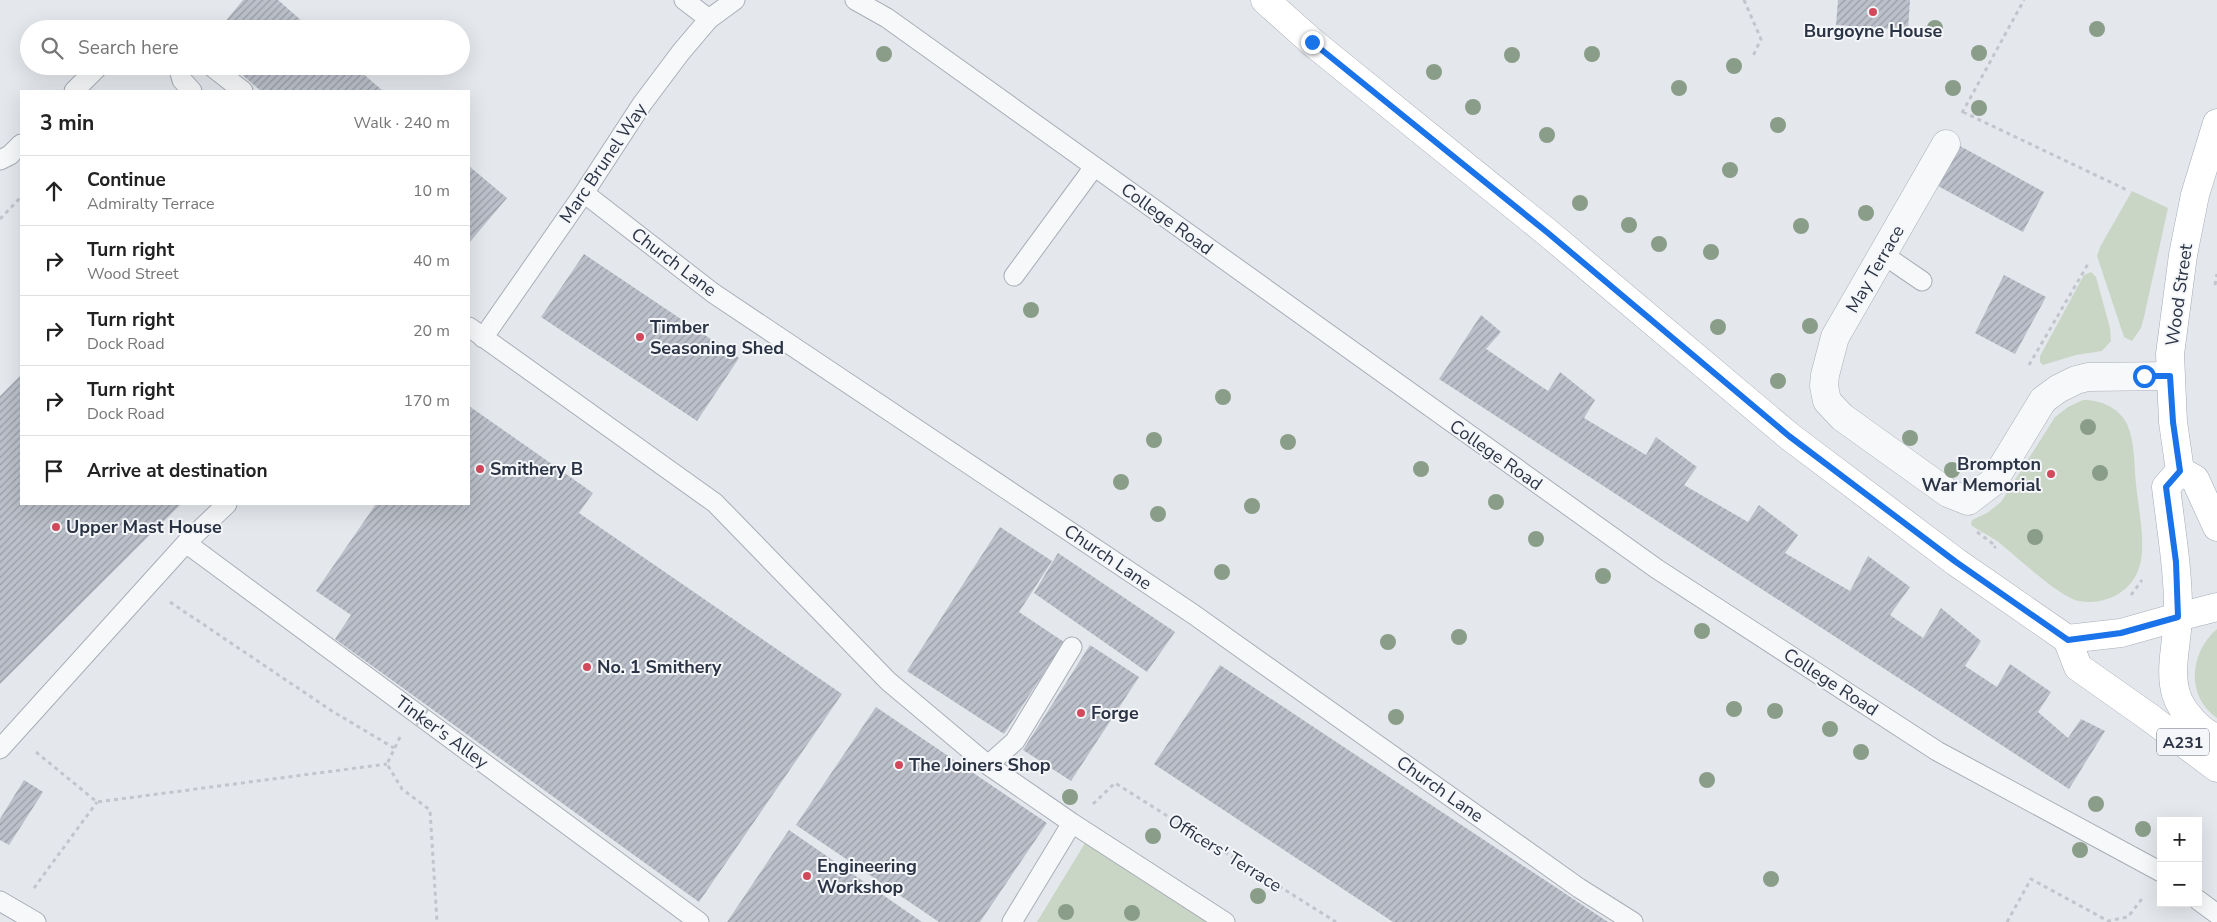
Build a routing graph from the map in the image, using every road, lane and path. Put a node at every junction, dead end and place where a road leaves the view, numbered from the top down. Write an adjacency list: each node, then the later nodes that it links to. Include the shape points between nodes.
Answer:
1 (684, 0): 7 (lane)
2 (735, 0): 7 (lane, Marc Brunel Way)
3 (855, 0): 20 (lane, College Road, via 887,18)
4 (1265, 0): 43 (street, via 1789,436 1956,562)
5 (1744, 0): 8 (path, via 1761,39)
6 (2024, 0): 15 (path)
7 (709, 19): 22 (lane, Marc Brunel Way, via 642,104)
8 (1753, 56)
9 (90, 75): 12 (lane)
10 (181, 75): 13 (lane)
11 (223, 75): 14 (lane)
12 (75, 90)
13 (191, 90)
14 (242, 90)
15 (1963, 112): 17 (path); 21 (path)
16 (2216, 124): 33 (street, Wood Street, via 2195,195 2183,256)
17 (1946, 144): 25 (street, May Terrace)
18 (20, 145): 19 (lane)
19 (0, 160)
20 (1094, 167): 28 (lane); 59 (lane, College Road, via 1657,569 1937,751)
21 (2127, 190)
22 (584, 193): 31 (lane, Marc Brunel Way); 71 (lane, Church Lane, via 713,293 1193,614 1579,888)
23 (20, 198): 24 (path)
24 (0, 219)
25 (1884, 255): 29 (lane); 33 (street, May Terrace, via 1835,337 1825,375 1827,401 1842,416 1948,493 1968,502 1993,482 2035,410 2053,392 2088,377)
26 (2088, 264): 32 (path)
27 (2217, 274): 30 (path, Wood Street)
28 (1014, 276)
29 (1922, 281)
30 (2214, 293)
31 (476, 332): 54 (lane, via 715,503 888,681)
32 (2029, 365)
33 (2170, 376): 34 (street, Wood Street)
34 (2180, 471): 36 (street, via 2195,479); 42 (street, via 2166,487 2176,562)
35 (226, 505): 37 (lane)
36 (2217, 527)
37 (186, 543): 39 (lane); 67 (lane, Tinker's Alley)
38 (2145, 577): 40 (path)
39 (147, 586): 49 (lane); 52 (path, via 332,711)
40 (2124, 599)
41 (2217, 607): 42 (street)
42 (2178, 617): 43 (street, via 2121,633); 48 (street, via 2174,670 2176,695)
43 (2068, 640): 46 (street, via 2078,667)
44 (1072, 647): 54 (lane, via 1015,741)
45 (429, 708): 47 (path, bridge)
46 (2148, 717): 48 (street); 55 (street, A231)
47 (416, 726)
48 (2207, 732)
49 (14, 734): 51 (lane); 57 (path)
50 (400, 735): 52 (path)
51 (0, 748)
52 (394, 748): 53 (path)
53 (387, 764): 57 (path); 66 (path, via 402,789 430,810)
54 (988, 765): 58 (lane)
55 (2217, 768)
56 (1115, 783): 70 (path, Officers' Terrace)
57 (97, 802): 63 (path)
58 (1072, 823): 68 (lane); 69 (lane)
59 (2157, 870)
60 (2150, 888): 72 (path, via 2128,918 2108,921 2031,879)
61 (0, 901): 63 (lane)
62 (2202, 903): 64 (lane)
63 (17, 912): 65 (lane)
64 (2217, 914)
65 (36, 922)
66 (437, 922)
67 (699, 922)
68 (1012, 922)
69 (1225, 922)
70 (1336, 922)
71 (1633, 922)
72 (2007, 922)

